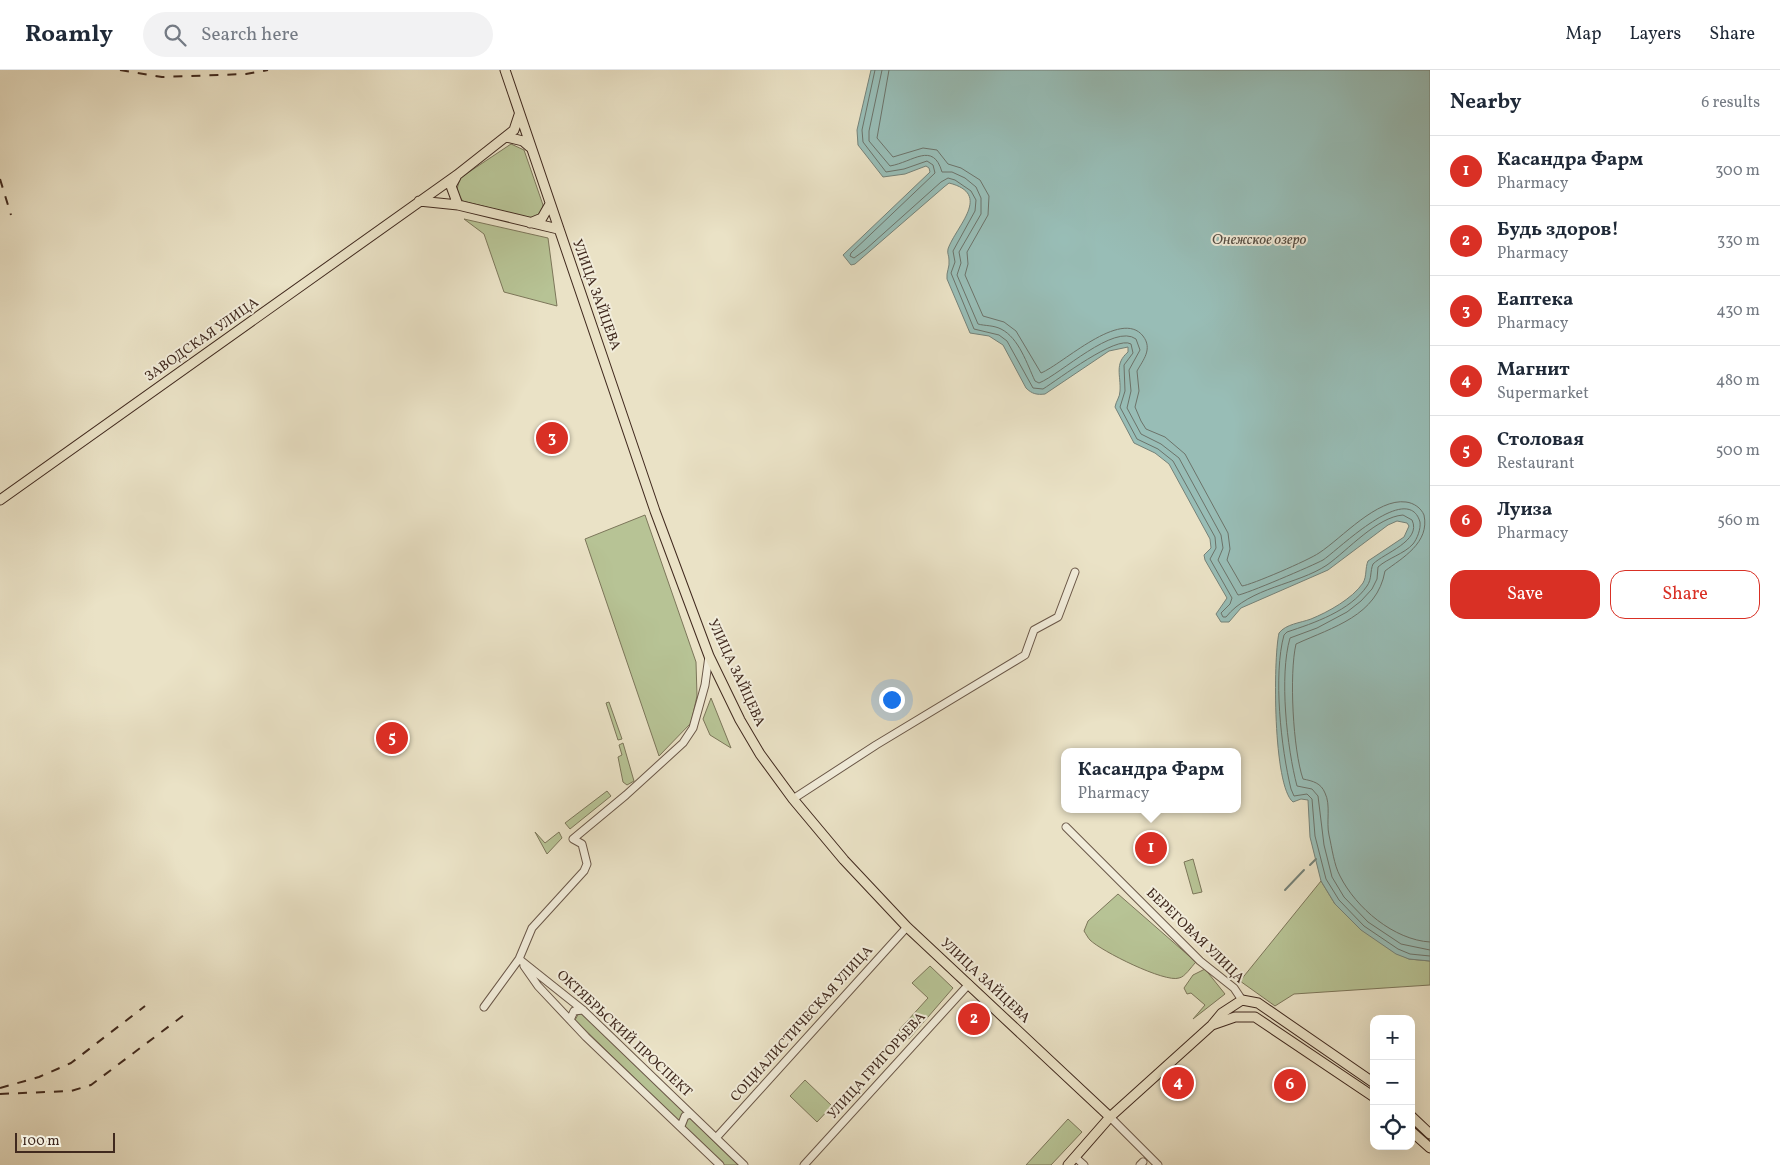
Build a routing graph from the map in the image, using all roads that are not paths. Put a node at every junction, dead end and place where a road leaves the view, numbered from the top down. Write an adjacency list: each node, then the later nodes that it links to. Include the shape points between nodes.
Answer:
1 (504, 70): 2 (main road, УЛИЦА ЗАЙЦЕВА)
2 (519, 116): 3 (main road, via 514,130); 4 (main road, УЛИЦА ЗАЙЦЕВА)
3 (506, 137): 4 (main road, via 523,141); 5 (main road, ЗАВОДСКАЯ УЛИЦА)
4 (530, 147): 7 (main road, УЛИЦА ЗАЙЦЕВА)
5 (457, 175): 6 (main road, ЗАВОДСКАЯ УЛИЦА); 8 (main road, via 451,186)
6 (419, 201): 8 (main road); 11 (main road, ЗАВОДСКАЯ УЛИЦА)
7 (550, 204): 9 (main road, via 542,218); 10 (main road, УЛИЦА ЗАЙЦЕВА)
8 (458, 205): 9 (main road)
9 (530, 223): 10 (main road)
10 (558, 229): 13 (main road, УЛИЦА ЗАЙЦЕВА, via 655,511)
11 (0, 500)
12 (1075, 572): 14 (street, via 1058,617 1034,630 1025,654)
13 (709, 656): 14 (main road, УЛИЦА ЗАЙЦЕВА, via 740,720); 17 (street, via 693,728 676,750 573,839 582,844 587,864 584,871 532,928)
14 (793, 799): 16 (main road, УЛИЦА ЗАЙЦЕВА)
15 (1066, 827): 19 (street, БЕРЕГОВАЯ УЛИЦА, via 1200,961)
16 (907, 928): 18 (main road, УЛИЦА ЗАЙЦЕВА); 33 (street, СОЦИАЛИСТИЧЕСКАЯ УЛИЦА)
17 (519, 959): 20 (street); 21 (street, ОКТЯБРЬСКИЙ ПРОСПЕКТ); 23 (street, ОКТЯБРЬСКИЙ ПРОСПЕКТ, via 538,986)
18 (969, 984): 28 (main road, УЛИЦА ЗАЙЦЕВА); 38 (street, УЛИЦА ГРИГОРЬЕВА)
19 (1246, 1000): 22 (main road, via 1240,1009); 24 (main road, via 1222,1013); 25 (main road, via 1258,1003 1298,1028)
20 (484, 1007)
21 (583, 1010): 23 (street, via 574,1011); 27 (street, ОКТЯБРЬСКИЙ ПРОСПЕКТ)
22 (1246, 1015): 24 (main road); 26 (main road, via 1256,1017)
23 (570, 1020): 30 (street, ОКТЯБРЬСКИЙ ПРОСПЕКТ)
24 (1212, 1025): 28 (main road)
25 (1370, 1079)
26 (1370, 1094)
27 (691, 1114): 30 (street, via 685,1116); 33 (street, ОКТЯБРЬСКИЙ ПРОСПЕКТ)
28 (1110, 1117): 35 (main road); 41 (street, УЛИЦА ЗАЙЦЕВА)
29 (1415, 1120): 31 (main road)
30 (680, 1126): 36 (street, ОКТЯБРЬСКИЙ ПРОСПЕКТ)
31 (1430, 1134)
32 (1415, 1135): 34 (main road)
33 (716, 1138): 37 (street, ОКТЯБРЬСКИЙ ПРОСПЕКТ)
34 (1430, 1148)
35 (1075, 1157): 39 (main road); 40 (street)
36 (720, 1165)
37 (744, 1165)
38 (804, 1165)
39 (1068, 1165)
40 (1084, 1165)
41 (1158, 1165)

